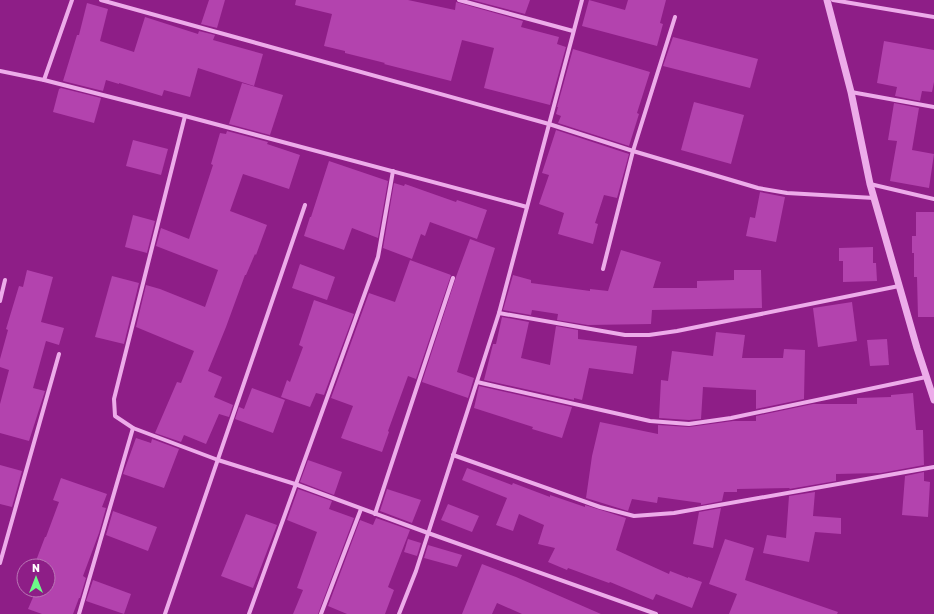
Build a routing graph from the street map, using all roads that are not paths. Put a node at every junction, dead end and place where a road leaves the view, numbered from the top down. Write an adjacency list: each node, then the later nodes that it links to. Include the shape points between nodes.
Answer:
1 (72, 0): 11 (street)
2 (101, 0): 15 (street)
3 (459, 0): 9 (street)
4 (582, 0): 9 (street)
5 (827, 0): 12 (street)
6 (833, 0): 8 (street)
7 (675, 17): 16 (street)
8 (934, 17)
9 (574, 31): 15 (street)
10 (0, 71): 11 (street)
11 (44, 80): 14 (street)
12 (851, 92): 13 (street); 18 (street)
13 (934, 107)
14 (184, 116): 17 (street); 33 (street, via 114,399 115,416)
15 (548, 124): 16 (street); 22 (street)
16 (633, 151): 19 (street, via 758,188); 23 (street)
17 (393, 171): 22 (street); 37 (street, via 378,257)
18 (870, 184): 19 (street); 20 (street)
19 (874, 198): 26 (street)
20 (934, 199)
21 (305, 205): 35 (street)
22 (527, 207): 28 (street)
23 (603, 269)
24 (453, 278): 39 (street)
25 (5, 280): 27 (street)
26 (899, 286): 28 (street, via 649,335 625,335); 30 (street)
27 (0, 301)
28 (500, 313): 31 (street)
29 (59, 354): 41 (street)
30 (926, 377): 31 (street, via 731,418 689,424 650,421); 32 (street)
31 (477, 382): 34 (street)
32 (934, 400)
33 (133, 428): 35 (street); 43 (street)
34 (453, 454): 36 (street, via 600,507 634,516 674,513); 40 (street)
35 (218, 460): 37 (street); 44 (street)
36 (934, 467)
37 (295, 484): 38 (street); 45 (street)
38 (361, 509): 39 (street); 46 (street)
39 (375, 514): 40 (street)
40 (428, 533): 42 (street); 47 (street)
41 (0, 563)
42 (401, 613)
43 (79, 614)
44 (165, 614)
45 (249, 614)
46 (321, 614)
47 (656, 614)

